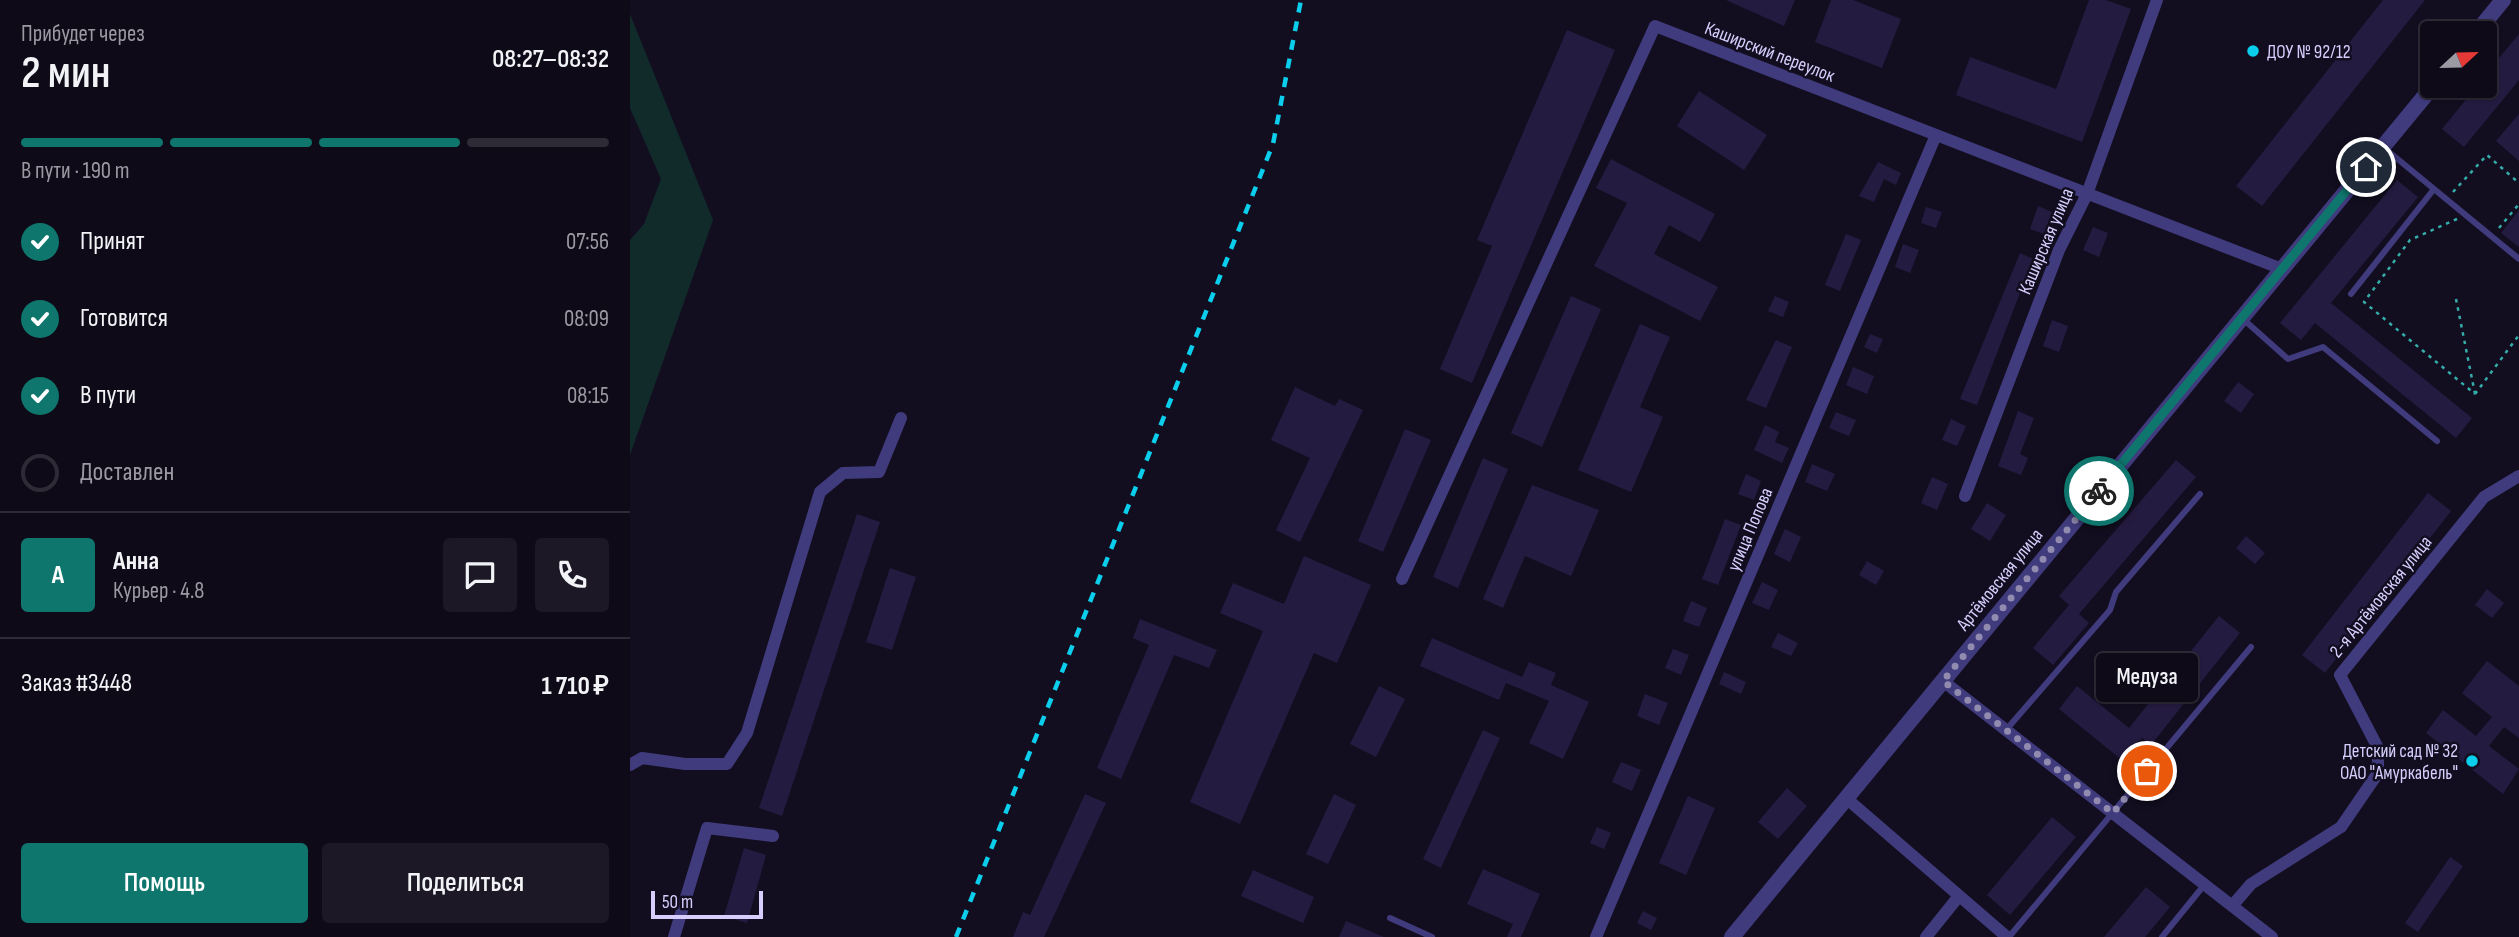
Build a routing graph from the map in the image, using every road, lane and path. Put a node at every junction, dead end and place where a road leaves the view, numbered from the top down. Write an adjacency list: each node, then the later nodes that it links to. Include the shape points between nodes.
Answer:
1 (2157, 0): 9 (street, Каширская улица)
2 (2503, 0): 3 (street)
3 (2486, 21)
4 (2423, 98): 6 (street, Артёмовская улица)
5 (1936, 135): 9 (street, Каширский переулок); 26 (street, Каширский переулок, via 1655,26); 40 (street, улица Попова)
6 (2382, 147): 8 (lane); 15 (street, Артёмовская улица)
7 (2519, 183): 10 (path, via 2487,155)
8 (2434, 190): 10 (lane); 16 (lane)
9 (2087, 194): 15 (street, Каширский переулок); 25 (street, Каширская улица, via 2059,250)
10 (2446, 200): 13 (lane)
11 (2519, 204): 13 (path)
12 (2459, 218): 20 (path, via 2410,240 2364,302)
13 (2492, 237): 14 (lane)
14 (2519, 259)
15 (2282, 269): 18 (street, Артёмовская улица)
16 (2351, 294)
17 (2456, 299): 20 (path)
18 (2242, 317): 22 (lane, via 2288,359 2323,347); 28 (street, Артёмовская улица)
19 (2519, 335): 20 (path)
20 (2475, 394)
21 (901, 418): 30 (street, via 879,472 843,474 820,492 747,733 727,764 642,758)
22 (2437, 441)
23 (2519, 476): 36 (street, 2-я Артёмовская улица, via 2484,497 2340,675 2378,748 2378,773 2341,827 2251,884)
24 (2200, 494): 29 (lane, via 2116,592 2110,610)
25 (1965, 496)
26 (1402, 579)
27 (2251, 647): 32 (lane)
28 (1943, 681): 29 (street); 31 (street, Артёмовская улица)
29 (2006, 730): 32 (street)
30 (630, 765)
31 (1846, 798): 35 (street); 41 (street, Артёмовская улица)
32 (2113, 813): 34 (street); 43 (lane)
33 (773, 836): 38 (street, via 707,828)
34 (2205, 884): 36 (street); 44 (lane)
35 (1959, 896): 42 (street); 43 (street)
36 (2232, 906): 45 (street)
37 (1390, 918): 39 (lane)
38 (674, 937)
39 (1432, 937)
40 (1596, 937)
41 (1732, 937)
42 (1926, 937)
43 (2008, 937)
44 (2162, 937)
45 (2272, 937)

